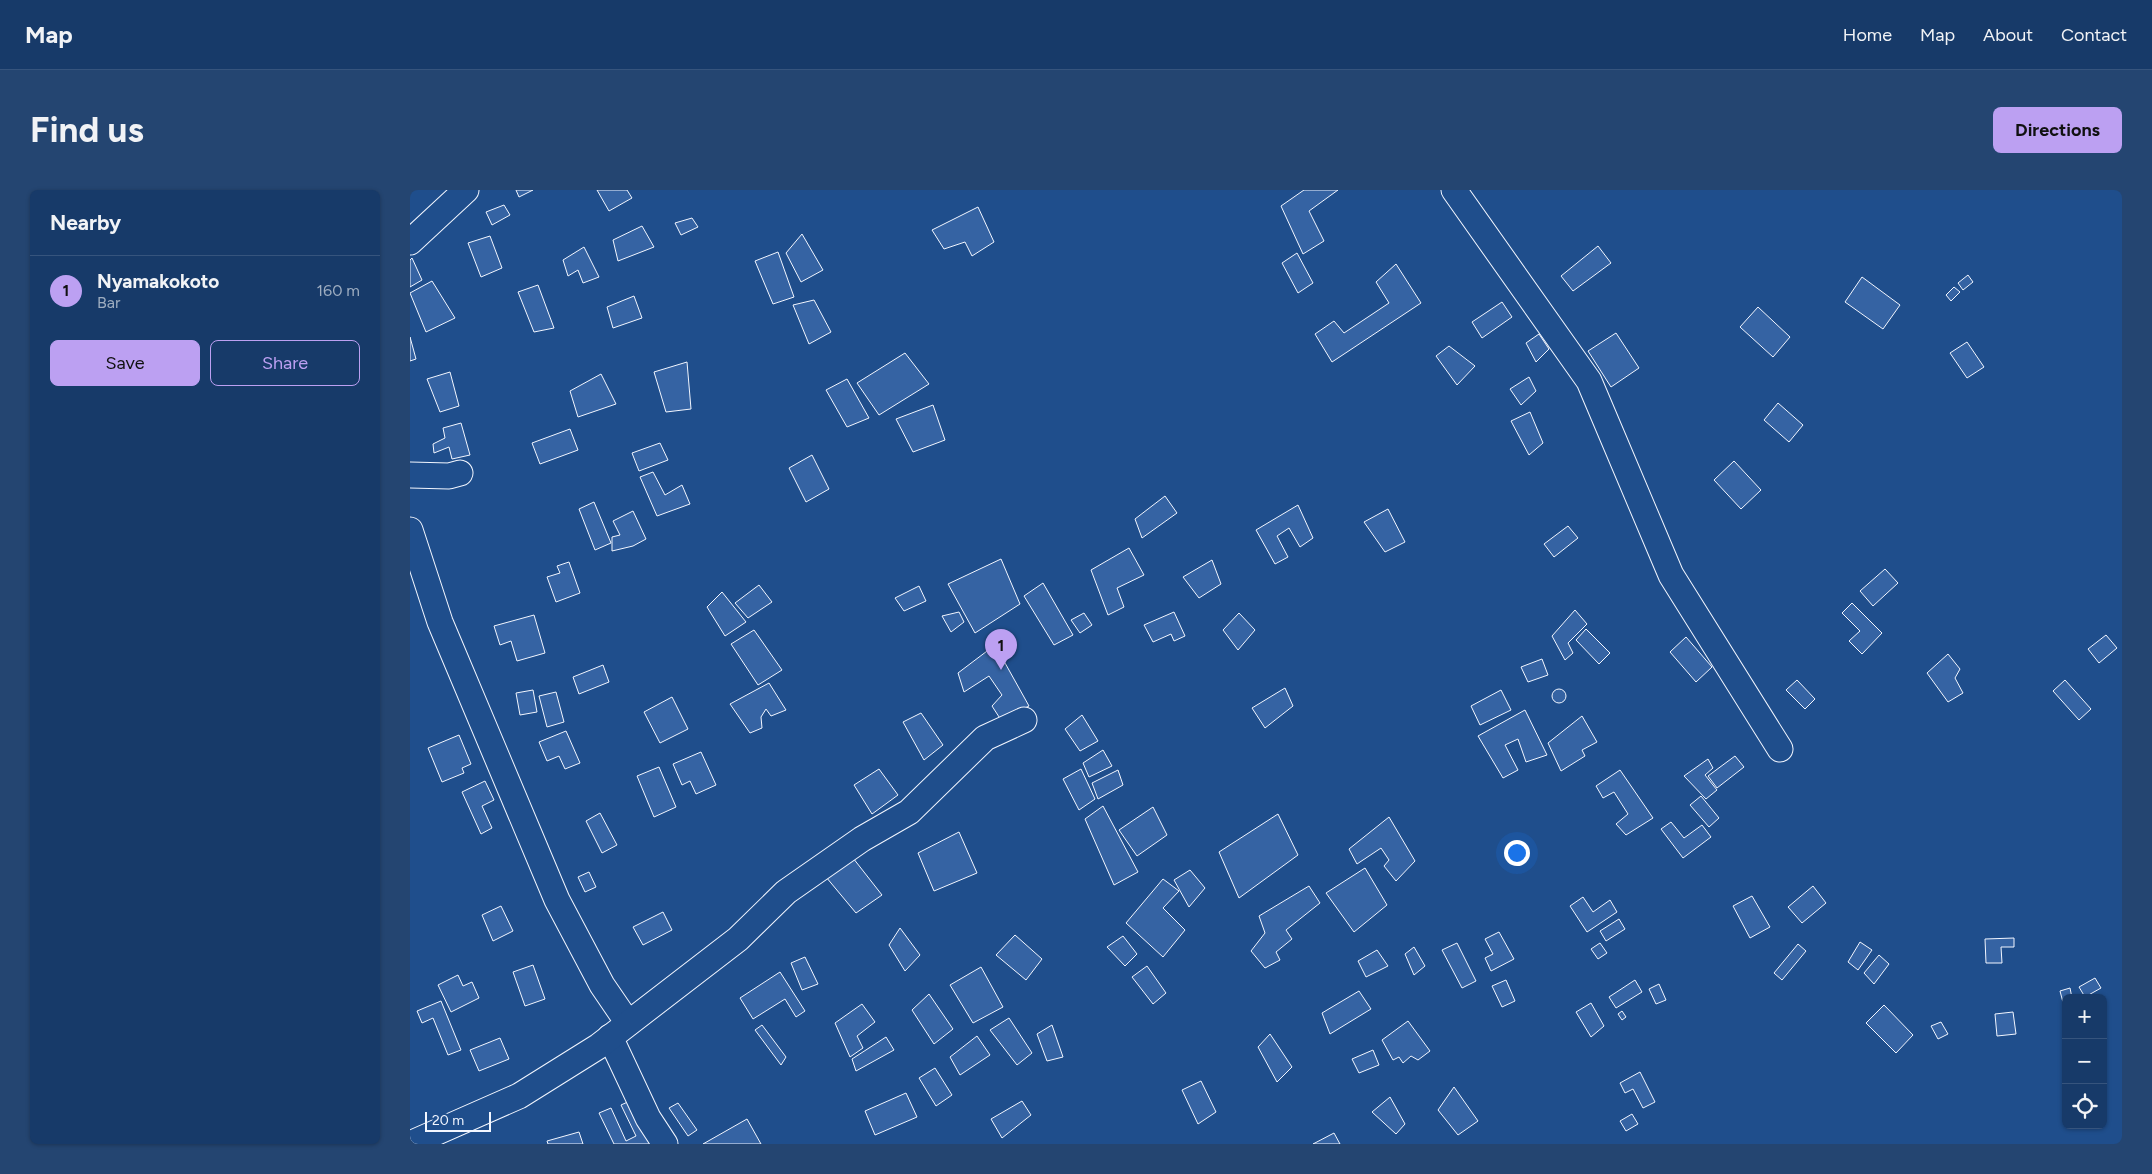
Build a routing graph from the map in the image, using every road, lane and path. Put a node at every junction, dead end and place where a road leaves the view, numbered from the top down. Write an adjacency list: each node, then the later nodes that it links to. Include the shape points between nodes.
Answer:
1 (466, 190): 3 (street)
2 (1454, 190): 8 (street, via 1589,381 1671,575)
3 (410, 242)
4 (460, 473): 5 (street, via 449,476)
5 (410, 475)
6 (410, 530): 9 (street, via 440,622 557,900 602,985)
7 (1024, 720): 9 (street, via 985,738 909,812 786,892 738,939)
8 (1780, 749)
9 (619, 1030): 10 (street, via 519,1096); 11 (street, via 648,1118)
10 (410, 1144)
11 (665, 1144)

